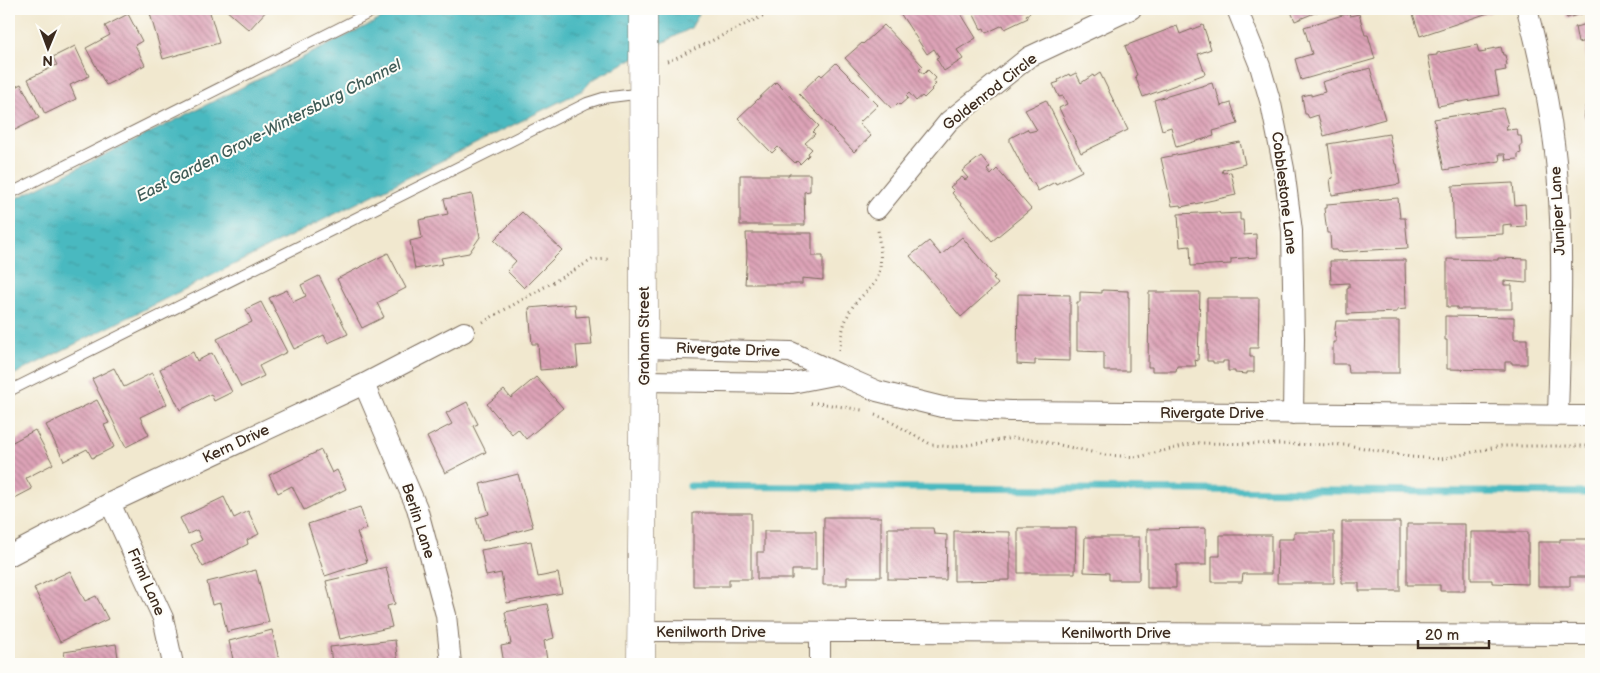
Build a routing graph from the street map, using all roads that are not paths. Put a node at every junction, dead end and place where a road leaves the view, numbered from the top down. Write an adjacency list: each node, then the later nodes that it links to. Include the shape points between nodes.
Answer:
1 (377, 9): 7 (lane)
2 (643, 9): 6 (street, Graham Street)
3 (1131, 9): 8 (street, Goldenrod Circle, via 1029,57 949,121)
4 (1238, 9): 15 (street, Cobblestone Lane, via 1271,104 1284,169 1292,231)
5 (1527, 9): 16 (street, Juniper Lane, via 1552,127 1558,184 1561,314)
6 (643, 74): 10 (street, Graham Street); 14 (lane, via 603,98 587,103)
7 (9, 194)
8 (876, 209)
9 (464, 332): 13 (street, Kern Drive)
10 (644, 348): 11 (street, Rivergate Drive, via 791,352); 12 (street, Graham Street)
11 (838, 374): 12 (street, Rivergate Drive, via 792,383); 15 (street, Rivergate Drive, via 877,391 963,409)
12 (644, 382): 20 (street, Graham Street)
13 (364, 384): 18 (street, Kern Drive); 24 (street, Berlin Lane, via 417,508 446,615)
14 (9, 391)
15 (1293, 414): 16 (street, Rivergate Drive)
16 (1558, 416): 17 (street, Rivergate Drive)
17 (1591, 416)
18 (110, 503): 19 (street, Kern Drive); 23 (street, Friml Lane, via 163,618)
19 (9, 556)
20 (642, 631): 21 (street, Kenilworth Drive); 25 (street, Graham Street)
21 (820, 632): 22 (street, Kenilworth Drive); 26 (street)
22 (1591, 635)
23 (173, 664)
24 (451, 664)
25 (641, 664)
26 (820, 664)

